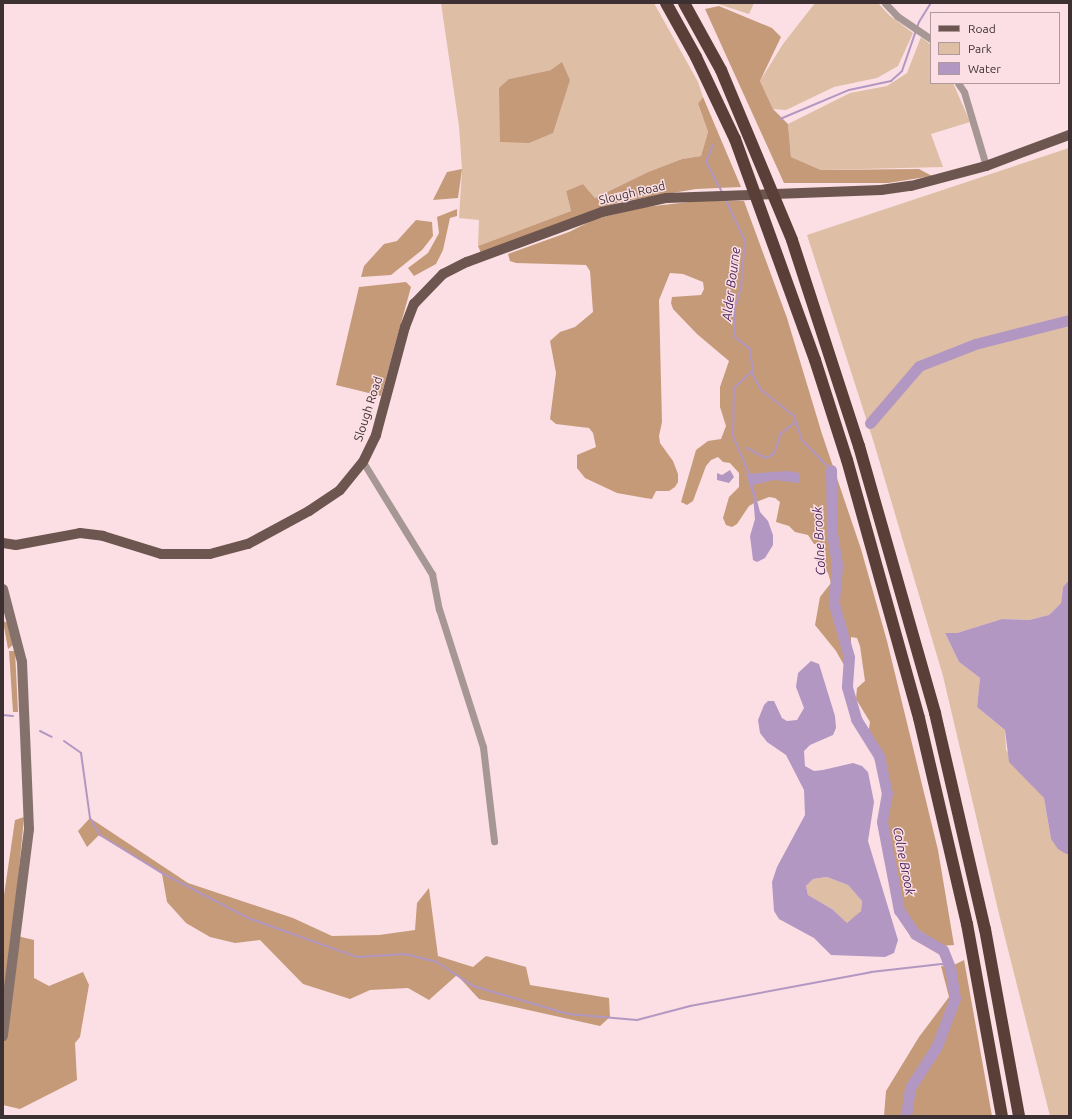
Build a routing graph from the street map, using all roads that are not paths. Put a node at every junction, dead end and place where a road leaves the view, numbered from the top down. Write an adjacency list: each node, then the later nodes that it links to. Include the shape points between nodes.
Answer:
1 (666, 3): 14 (highway, via 696,57 734,138 800,316 842,443 890,609 924,740 967,924)
2 (684, 3): 15 (highway, via 720,70 792,240 854,428 935,713 984,929)
3 (885, 3): 4 (street, via 897,16)
4 (930, 38)
5 (959, 84): 7 (street, via 964,92)
6 (1069, 135): 7 (main road, Slough Road)
7 (986, 166): 8 (main road, Slough Road, via 911,186 881,190 666,198 602,212 467,262 443,274 414,304 405,327 376,435)
8 (363, 462): 9 (main road, Slough Road, via 340,490 309,511 248,544 210,554 160,554 103,536 80,533 16,545); 12 (street, via 432,574 439,609 482,747)
9 (3, 543)
10 (3, 589): 11 (street)
11 (5, 607): 13 (street, via 22,662 29,829)
12 (494, 841)
13 (3, 1036)
14 (1002, 1116)
15 (1019, 1116)

